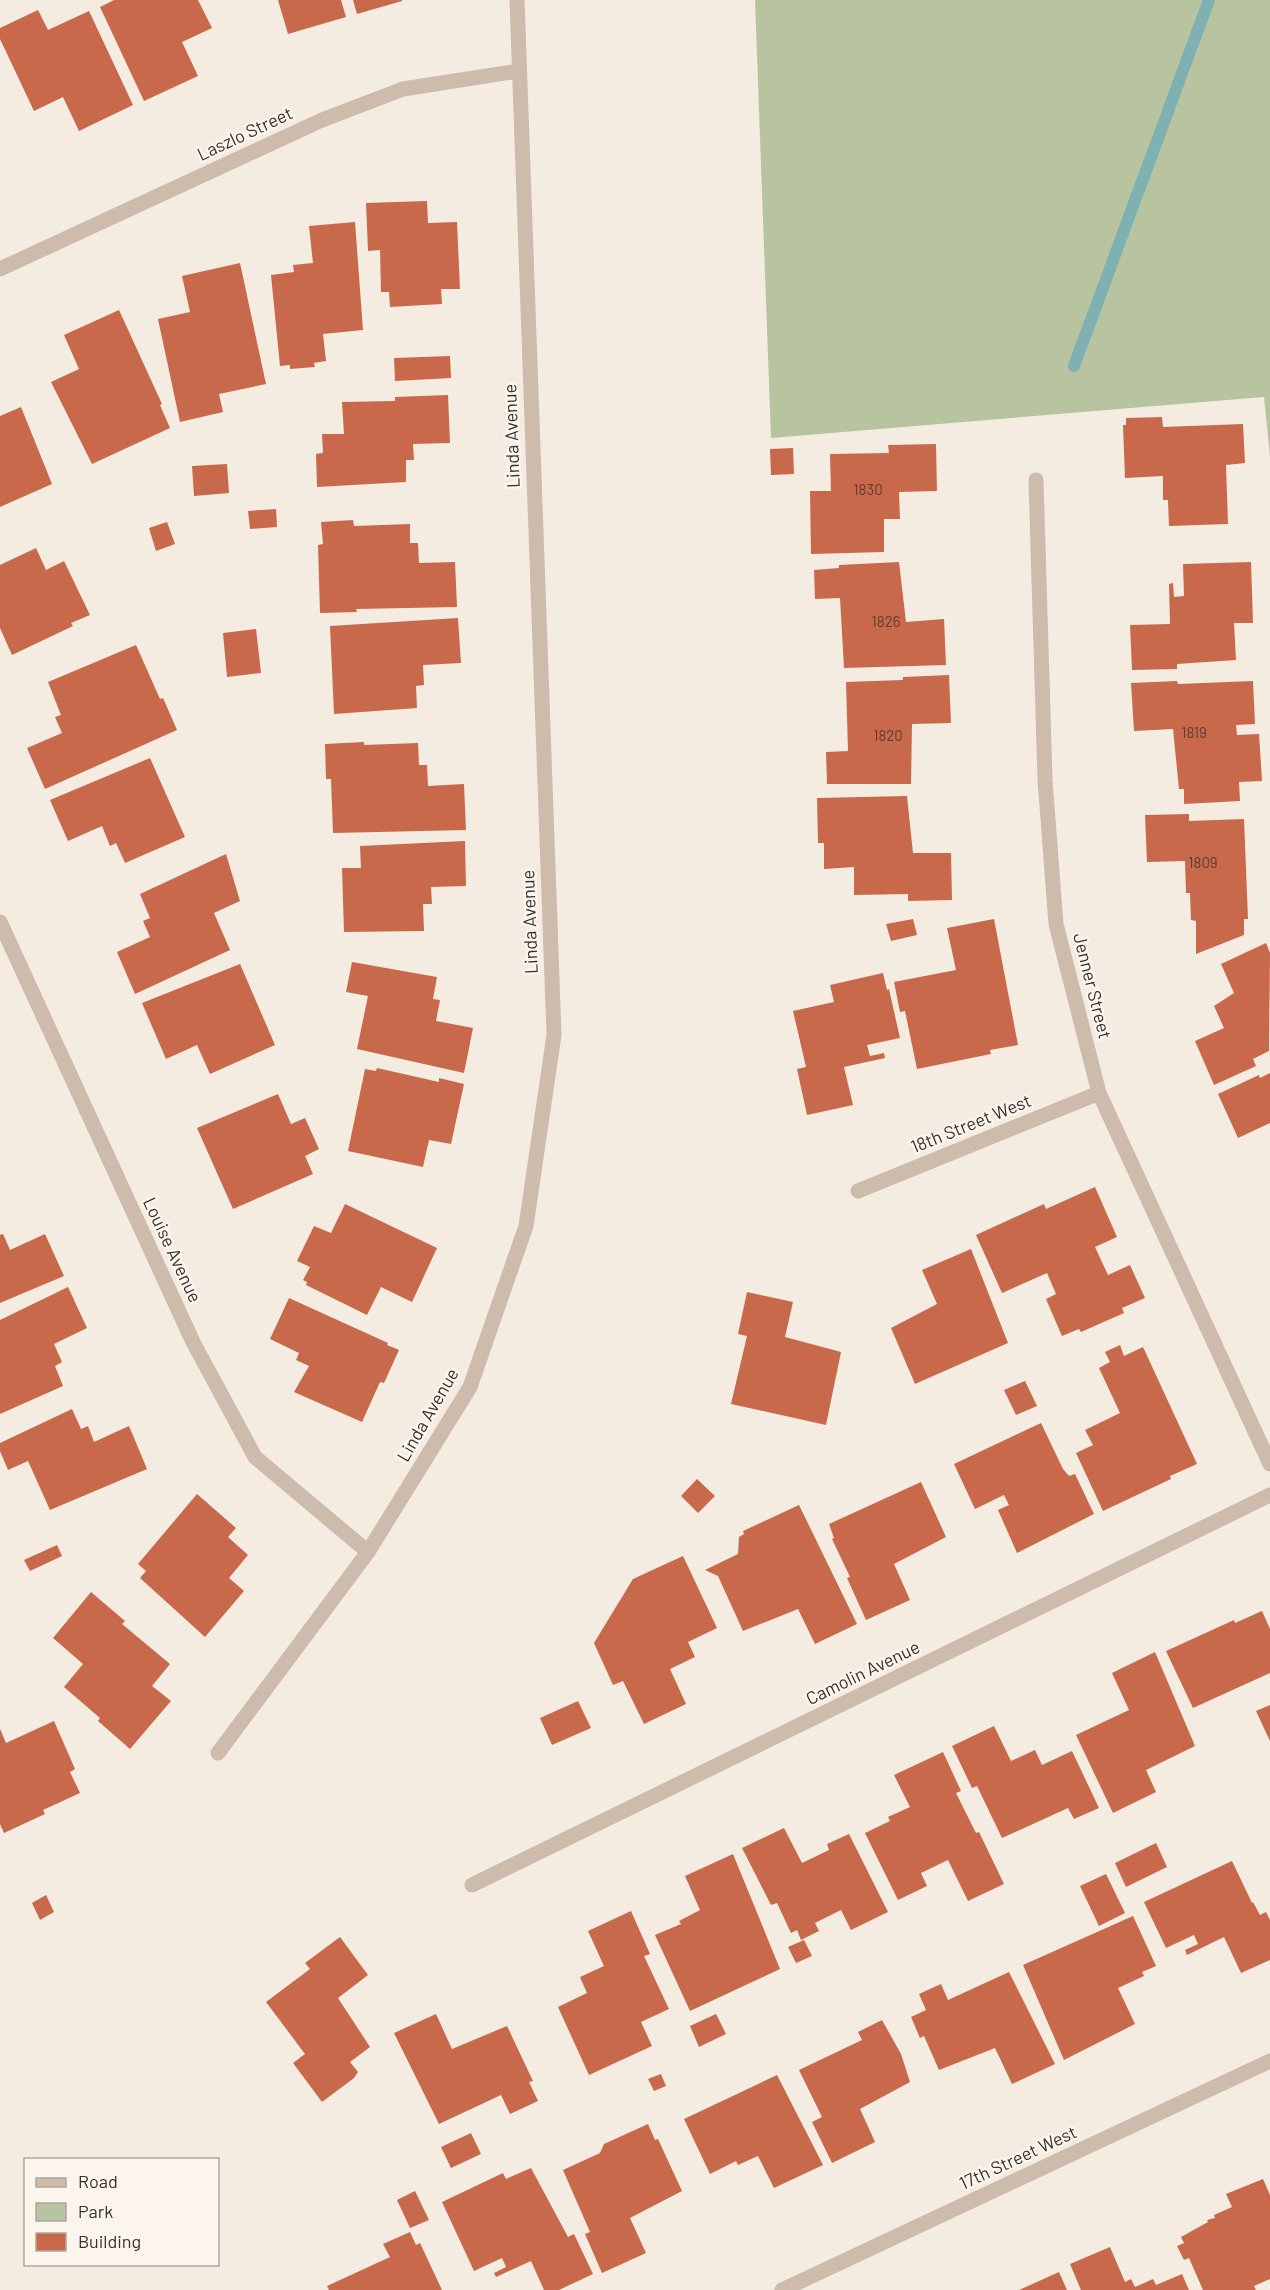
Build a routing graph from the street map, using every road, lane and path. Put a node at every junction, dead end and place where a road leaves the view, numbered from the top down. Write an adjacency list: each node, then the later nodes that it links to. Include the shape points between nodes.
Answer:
1 (517, 0): 2 (street, Linda Avenue)
2 (518, 71): 3 (street, Laszlo Street, via 393,93 322,120); 10 (street, Linda Avenue, via 554,1035 526,1226 470,1387)
3 (0, 269)
4 (1036, 480): 6 (street, Jenner Street, via 1045,780 1056,924)
5 (0, 922): 10 (street, Louise Avenue, via 193,1342 255,1457)
6 (1099, 1093): 7 (street, 18th Street West); 8 (street, Jenner Street)
7 (858, 1191)
8 (1270, 1464)
9 (1270, 1495): 12 (street, Camolin Avenue)
10 (368, 1552): 11 (street, Linda Avenue)
11 (218, 1753)
12 (472, 1885)
13 (1270, 2061): 14 (street, 17th Street West)
14 (782, 2290)

